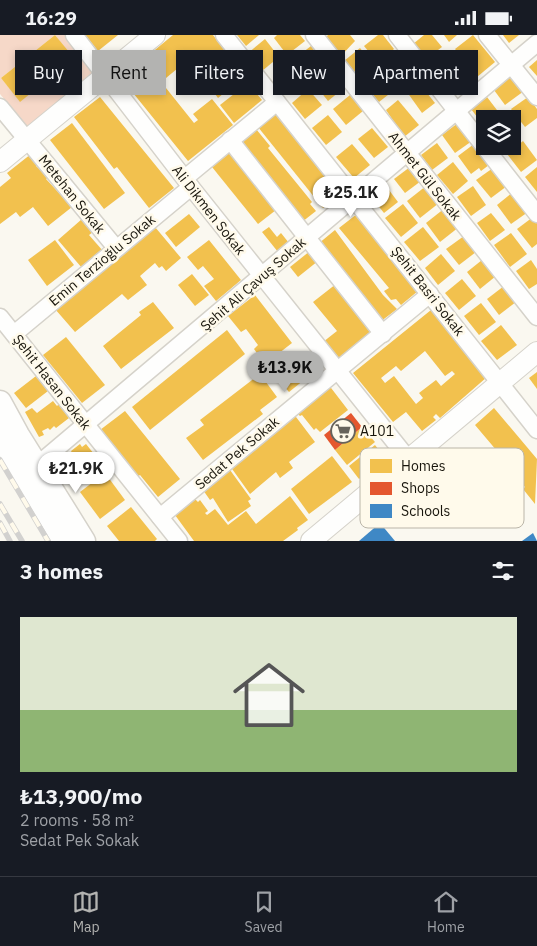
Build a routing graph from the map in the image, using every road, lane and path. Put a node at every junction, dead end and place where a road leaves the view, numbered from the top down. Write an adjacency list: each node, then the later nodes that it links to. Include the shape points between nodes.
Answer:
1 (74, 35): 9 (street, Ali Dikmen Sokak)
2 (155, 35): 8 (street)
3 (224, 35): 14 (street, Şehit Basri Sokak)
4 (314, 35): 19 (street, Ahmet Gül Sokak)
5 (397, 35): 16 (street)
6 (487, 35): 10 (street)
7 (537, 43): 10 (street, Şehit Ali Çavuş Sokak)
8 (137, 50)
9 (92, 58)
10 (511, 65): 13 (street); 16 (street, Şehit Ali Çavuş Sokak)
11 (92, 86): 17 (street)
12 (121, 95): 21 (street, Ali Dikmen Sokak)
13 (537, 97)
14 (277, 102): 18 (street, Emin Terzioğlu Sokak); 22 (street, Şehit Basri Sokak)
15 (0, 107): 17 (street, Metehan Sokak)
16 (457, 111): 19 (street, Şehit Ali Çavuş Sokak); 23 (street)
17 (28, 139): 20 (street); 25 (street, Metehan Sokak)
18 (230, 141): 21 (street, Emin Terzioğlu Sokak); 24 (street)
19 (407, 153): 22 (street, Şehit Ali Çavuş Sokak); 29 (street, Ahmet Gül Sokak)
20 (0, 162)
21 (188, 183): 25 (street, Emin Terzioğlu Sokak); 26 (street, Ali Dikmen Sokak)
22 (354, 198): 24 (street, Şehit Ali Çavuş Sokak); 27 (street, Şehit Basri Sokak)
23 (537, 214)
24 (307, 237): 26 (street, Şehit Ali Çavuş Sokak); 31 (street)
25 (116, 248): 30 (street, Emin Terzioğlu Sokak)
26 (262, 277): 33 (street, Ali Dikmen Sokak); 36 (street, Şehit Ali Çavuş Sokak)
27 (430, 294): 31 (street, Sedat Pek Sokak); 34 (street, Şehit Basri Sokak)
28 (0, 317): 30 (street, Şehit Hasan Sokak)
29 (537, 317)
30 (14, 334): 36 (street, Şehit Hasan Sokak)
31 (383, 334): 33 (street, Sedat Pek Sokak)
32 (537, 352): 34 (street)
33 (337, 371): 39 (street, Ali Dikmen Sokak); 43 (street, Sedat Pek Sokak)
34 (501, 383): 37 (street, Şehit Basri Sokak); 40 (street)
35 (0, 402): 41 (main road)
36 (86, 425): 41 (street, Şehit Ali Çavuş Sokak); 43 (street, Şehit Hasan Sokak)
37 (537, 430)
38 (0, 435): 45 (main road)
39 (399, 448)
40 (423, 448)
41 (36, 466): 46 (main road)
42 (360, 503): 44 (street)
43 (160, 517): 47 (street, Şehit Hasan Sokak)
44 (319, 539)
45 (64, 541)
46 (84, 541)
47 (179, 541)

